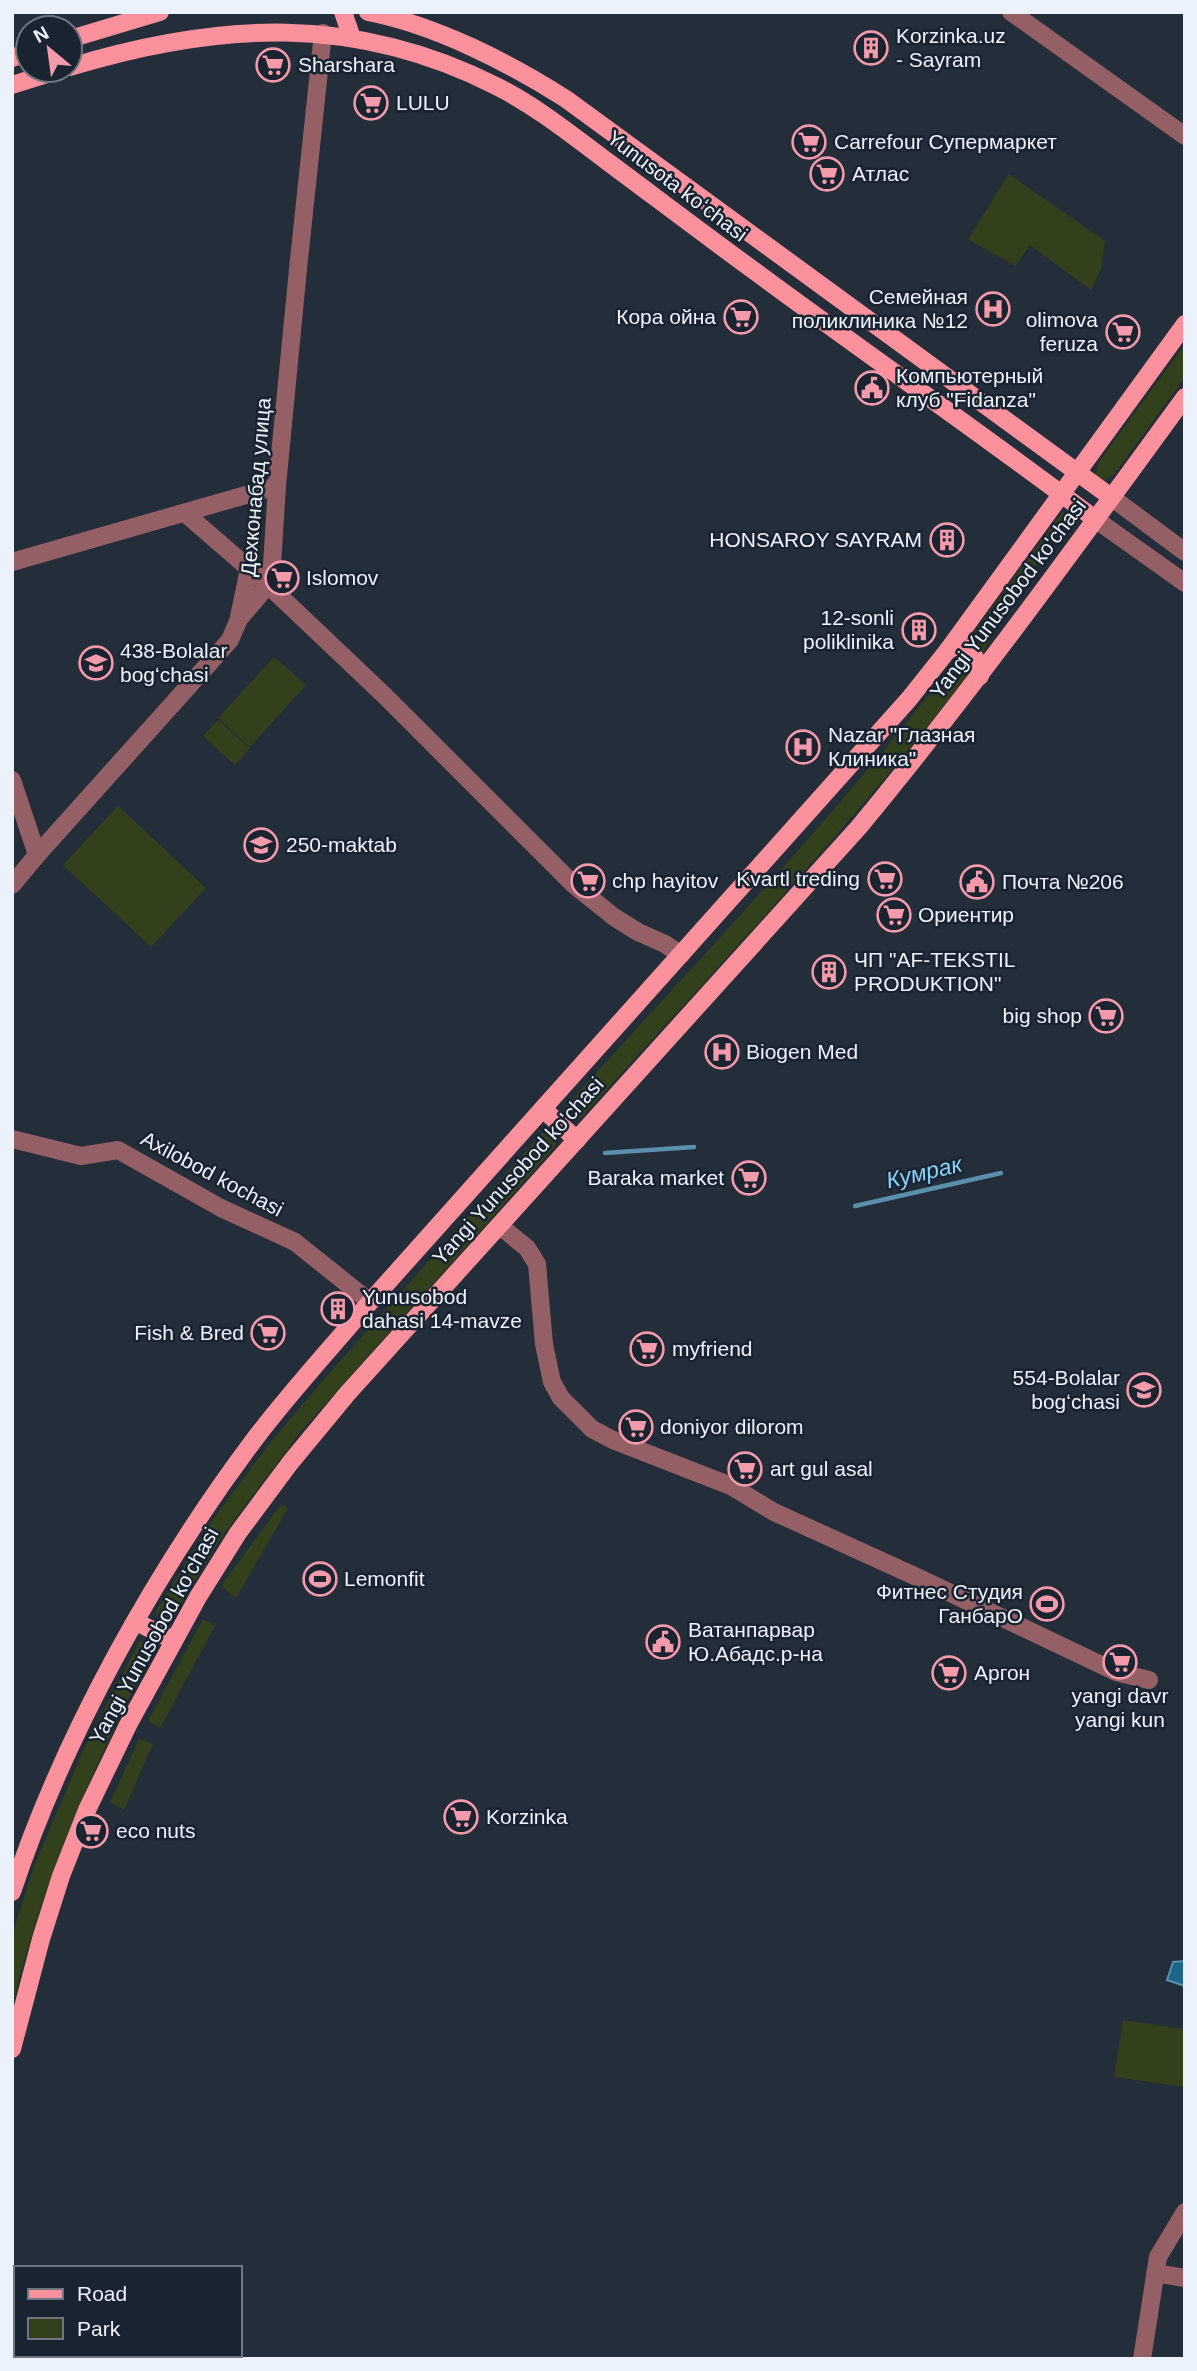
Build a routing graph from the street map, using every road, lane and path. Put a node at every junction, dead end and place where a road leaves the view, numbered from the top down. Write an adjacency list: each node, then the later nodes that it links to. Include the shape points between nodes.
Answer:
1 (160, 12): 6 (main road)
2 (341, 12): 5 (main road, Дехконабад улица); 7 (main road, Дехконабад улица)
3 (368, 12): 12 (main road, Yunusota koʻchasi, via 489,55 566,99)
4 (1011, 12): 9 (street)
5 (323, 33): 7 (main road, Yunusota koʻchasi); 8 (main road, Yunusota koʻchasi, via 220,34 156,44); 13 (street, Дехконабад улица)
6 (84, 35)
7 (352, 38): 14 (main road, Yunusota koʻchasi, via 444,64 521,100)
8 (84, 63)
9 (1185, 136)
10 (1185, 324): 12 (main road, Yangi Yunusobod ko'chasi)
11 (1185, 397): 15 (main road, Yangi Yunusobod ko'chasi)
12 (1077, 472): 14 (main road, Yangi Yunusobod ko'chasi); 15 (main road, Yunusota koʻchasi)
13 (277, 486): 16 (street); 22 (street, Дехконабад улица)
14 (1062, 494): 17 (main road, Yunusota koʻchasi); 24 (main road, Yangi Yunusobod ko'chasi)
15 (1111, 497): 17 (main road, Yangi Yunusobod ko'chasi); 18 (street, Yunusota koʻchasi)
16 (186, 514): 19 (street); 20 (street)
17 (1096, 519): 21 (street, Yunusota koʻchasi); 25 (main road, Yangi Yunusobod ko'chasi)
18 (1185, 552)
19 (12, 562)
20 (249, 569): 22 (street); 23 (street)
21 (1185, 583)
22 (268, 585): 23 (street); 29 (street, Дехконабад улица, via 573,884 622,922)
23 (239, 619): 27 (street, via 230,640)
24 (948, 650): 25 (main road, via 957,646 968,649 978,662); 29 (main road, Yangi Yunusobod ko'chasi)
25 (980, 676): 32 (main road, Yangi Yunusobod ko'chasi, via 859,827)
26 (12, 780): 27 (street)
27 (37, 855): 28 (street)
28 (12, 885)
29 (681, 955): 30 (main road, Yangi Yunusobod ko'chasi)
30 (543, 1110): 32 (main road); 34 (main road, Yangi Yunusobod ko'chasi)
31 (12, 1139): 34 (street, Axilobod kochasi, via 81,1156 118,1150 221,1208 295,1242)
32 (577, 1140): 33 (main road, Yangi Yunusobod ko'chasi)
33 (500, 1226): 36 (main road, Yangi Yunusobod ko'chasi, via 290,1463 228,1550); 37 (street, via 527,1248 537,1264 552,1382 561,1398 592,1429 731,1486 774,1512 1116,1672)
34 (370, 1302): 35 (main road, Yangi Yunusobod ko'chasi, via 243,1456)
35 (136, 1622): 36 (main road); 38 (main road, Yangi Yunusobod ko'chasi, via 68,1755)
36 (173, 1640): 39 (main road, Yangi Yunusobod ko'chasi, via 104,1774 75,1842 41,1939)
37 (1149, 1680)
38 (12, 1892)
39 (12, 2049)
40 (1185, 2212): 41 (street, via 1158,2257)
41 (1155, 2273): 42 (street); 43 (street)
42 (1185, 2278)
43 (1142, 2359)

